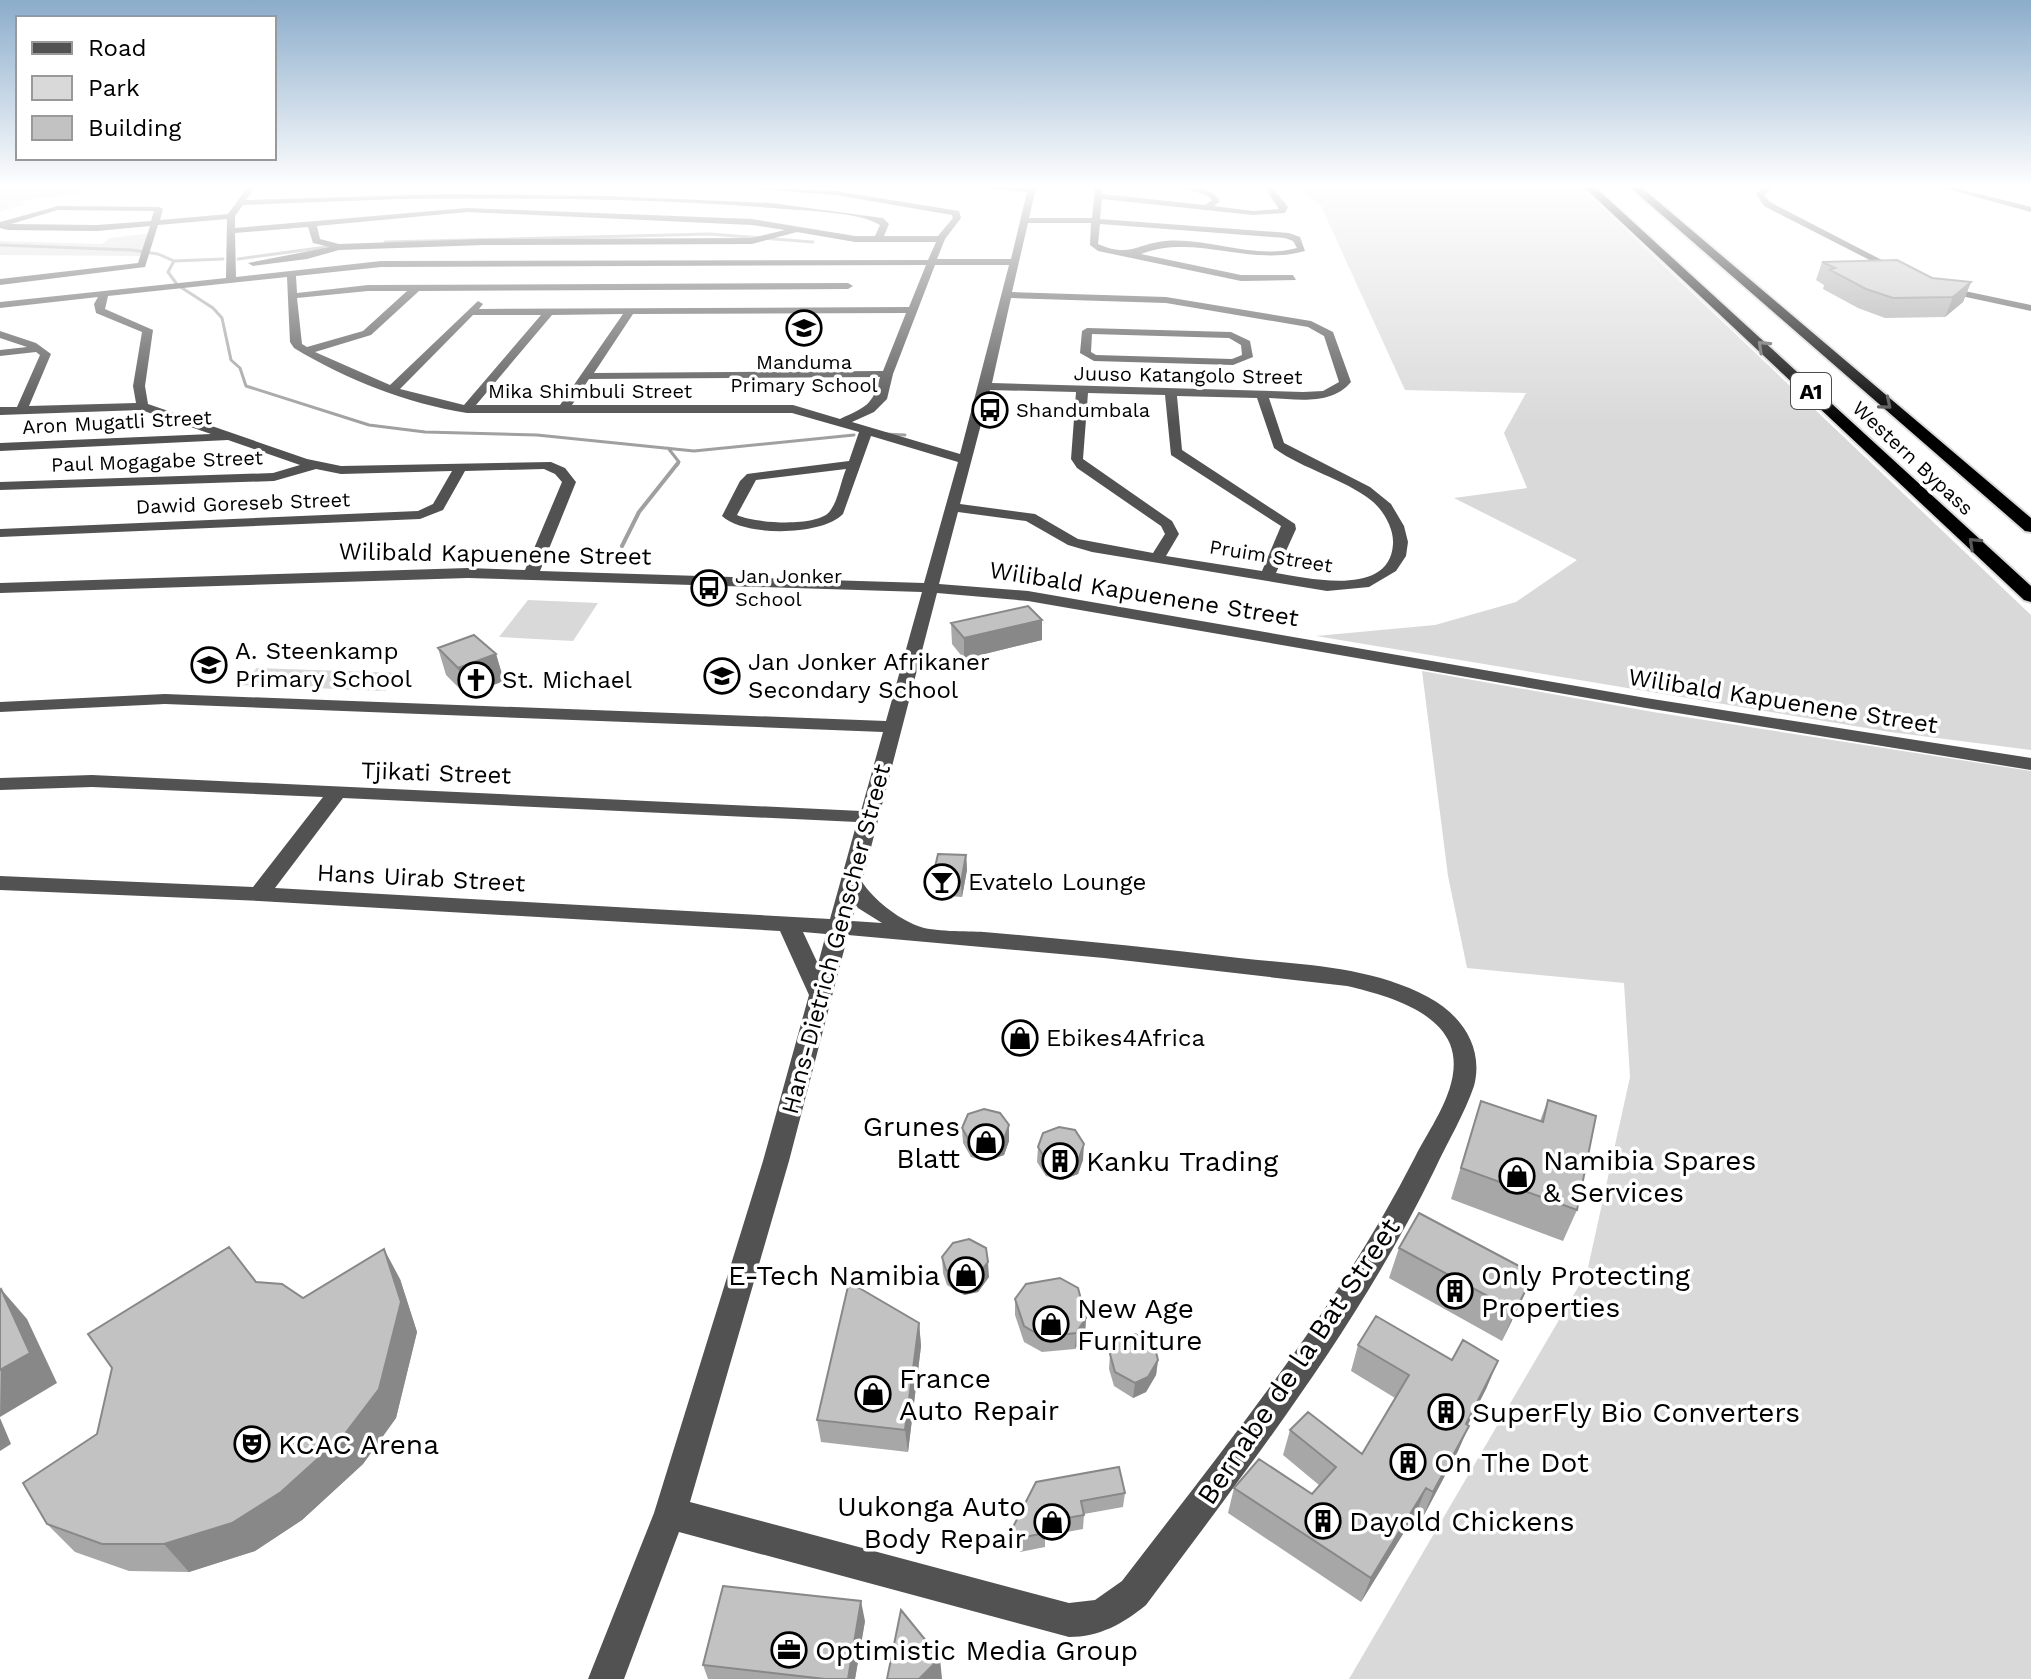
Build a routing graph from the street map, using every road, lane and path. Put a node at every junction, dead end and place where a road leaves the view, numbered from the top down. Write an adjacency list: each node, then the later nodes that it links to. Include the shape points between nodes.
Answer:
1 (140, 266): 15 (street)
2 (231, 266): 14 (street)
3 (355, 266): 12 (street)
4 (514, 266): 17 (street)
5 (858, 266): 16 (street)
6 (932, 266): 25 (street)
7 (1012, 266): 20 (street, Hans-Dietrich Genscher Street)
8 (1185, 266): 13 (street, via 1241,278)
9 (1675, 266): 65 (highway, Western Bypass / A1, one-way to 9)
10 (1727, 266): 56 (highway, Western Bypass / A1, one-way to 56)
11 (1889, 266): 23 (street, via 1969,297)
12 (291, 272): 14 (street); 21 (street)
13 (1293, 278)
14 (231, 279): 19 (street)
15 (0, 282)
16 (848, 286): 17 (street); 24 (street)
17 (493, 287): 18 (street); 27 (street)
18 (416, 288): 21 (street); 32 (street, via 367,333)
19 (105, 293): 22 (street); 41 (street, via 100,311 148,330 139,386)
20 (1008, 295): 29 (street, Juuso Katangolo Street); 36 (street, Hans-Dietrich Genscher Street)
21 (292, 296): 32 (street, via 295,342)
22 (0, 305)
23 (2031, 308)
24 (838, 310): 25 (street); 26 (street)
25 (915, 310): 34 (street)
26 (630, 311): 28 (street); 35 (street)
27 (470, 312): 28 (street); 37 (street)
28 (549, 312): 42 (street)
29 (1089, 314): 29 (street, via 1085,353 1094,358 1233,362 1248,357 1246,343 1231,335); 40 (street, Juuso Katangolo Street, via 1174,301 1302,322 1327,331 1344,385 1315,396)
30 (0, 334): 31 (street)
31 (40, 348): 33 (street); 45 (street, via 46,356)
32 (305, 351): 37 (street, Mika Shimbuli Street)
33 (0, 353)
34 (887, 374): 35 (street); 46 (street, via 879,402)
35 (585, 376): 43 (street)
36 (985, 386): 38 (street, Juuso Katangolo Street); 50 (street, Hans-Dietrich Genscher Street)
37 (392, 390): 42 (street, Mika Shimbuli Street)
38 (1082, 390): 39 (street, Juuso Katangolo Street); 60 (street, via 1077,459 1167,524 1172,534)
39 (1171, 393): 40 (street, Juuso Katangolo Street); 62 (street, via 1176,452 1288,524)
40 (1262, 395): 62 (street, Pruim Street, via 1278,445 1384,504 1403,547 1397,562 1358,586)
41 (142, 406): 45 (street); 48 (street)
42 (467, 409): 43 (street, Mika Shimbuli Street)
43 (563, 410): 46 (street, Mika Shimbuli Street, via 783,409)
44 (0, 411): 45 (street)
45 (21, 411)
46 (841, 423): 47 (street, Mika Shimbuli Street)
47 (866, 431): 50 (street, Mika Shimbuli Street); 51 (street)
48 (235, 436): 49 (street, Aron Mugatli Street); 52 (street)
49 (0, 447)
50 (963, 459): 55 (street, Hans-Dietrich Genscher Street)
51 (854, 464): 51 (street, via 836,514 824,522 753,525 729,516 752,477)
52 (314, 465): 53 (street, via 350,471); 54 (street, Paul Mogagabe Street, via 274,477)
53 (461, 467): 57 (street, Dawid Goreseb Street, via 438,507 420,515); 61 (street, via 535,464 555,468 568,479)
54 (0, 486)
55 (951, 507): 60 (street, Pruim Street, via 1030,517 1082,545); 64 (street, Hans-Dietrich Genscher Street)
56 (2031, 527)
57 (17, 532): 58 (street, Dawid Goreseb Street); 59 (street)
58 (0, 533)
59 (0, 548)
60 (1157, 558): 62 (street, Pruim Street)
61 (531, 574): 63 (street, Wilibald Kapuenene Street); 64 (street, Wilibald Kapuenene Street)
62 (1267, 576)
63 (0, 588)
64 (930, 588): 67 (street, Hans-Dietrich Genscher Street); 68 (street, Wilibald Kapuenene Street, via 1070,602)
65 (2031, 596)
66 (0, 707): 67 (street, via 165,699)
67 (893, 727): 71 (street, Hans-Dietrich Genscher Street)
68 (2031, 764)
69 (0, 784): 70 (street, Tjikati Street, via 92,781)
70 (336, 794): 71 (street, Tjikati Street); 74 (street)
71 (870, 817): 73 (street, Hans-Dietrich Genscher Street)
72 (0, 883): 74 (street, Hans Uirab Street)
73 (852, 883): 76 (street, Hans-Dietrich Genscher Street); 77 (street, via 865,903)
74 (259, 894): 75 (street, Hans Uirab Street)
75 (788, 924): 76 (street, Hans Uirab Street); 78 (street)
76 (839, 927): 77 (street, Bernabe de la Bat Street); 78 (street, Hans-Dietrich Genscher Street)
77 (920, 935): 79 (street, Bernabe de la Bat Street, via 1104,950 1373,984 1414,998 1440,1016 1458,1038 1466,1066 1454,1106 1391,1231 1346,1301 1134,1593 1113,1611 1092,1620 1046,1615)
78 (821, 995): 79 (street, Hans-Dietrich Genscher Street)
79 (670, 1513): 80 (street, Hans-Dietrich Genscher Street)
80 (606, 1679)

